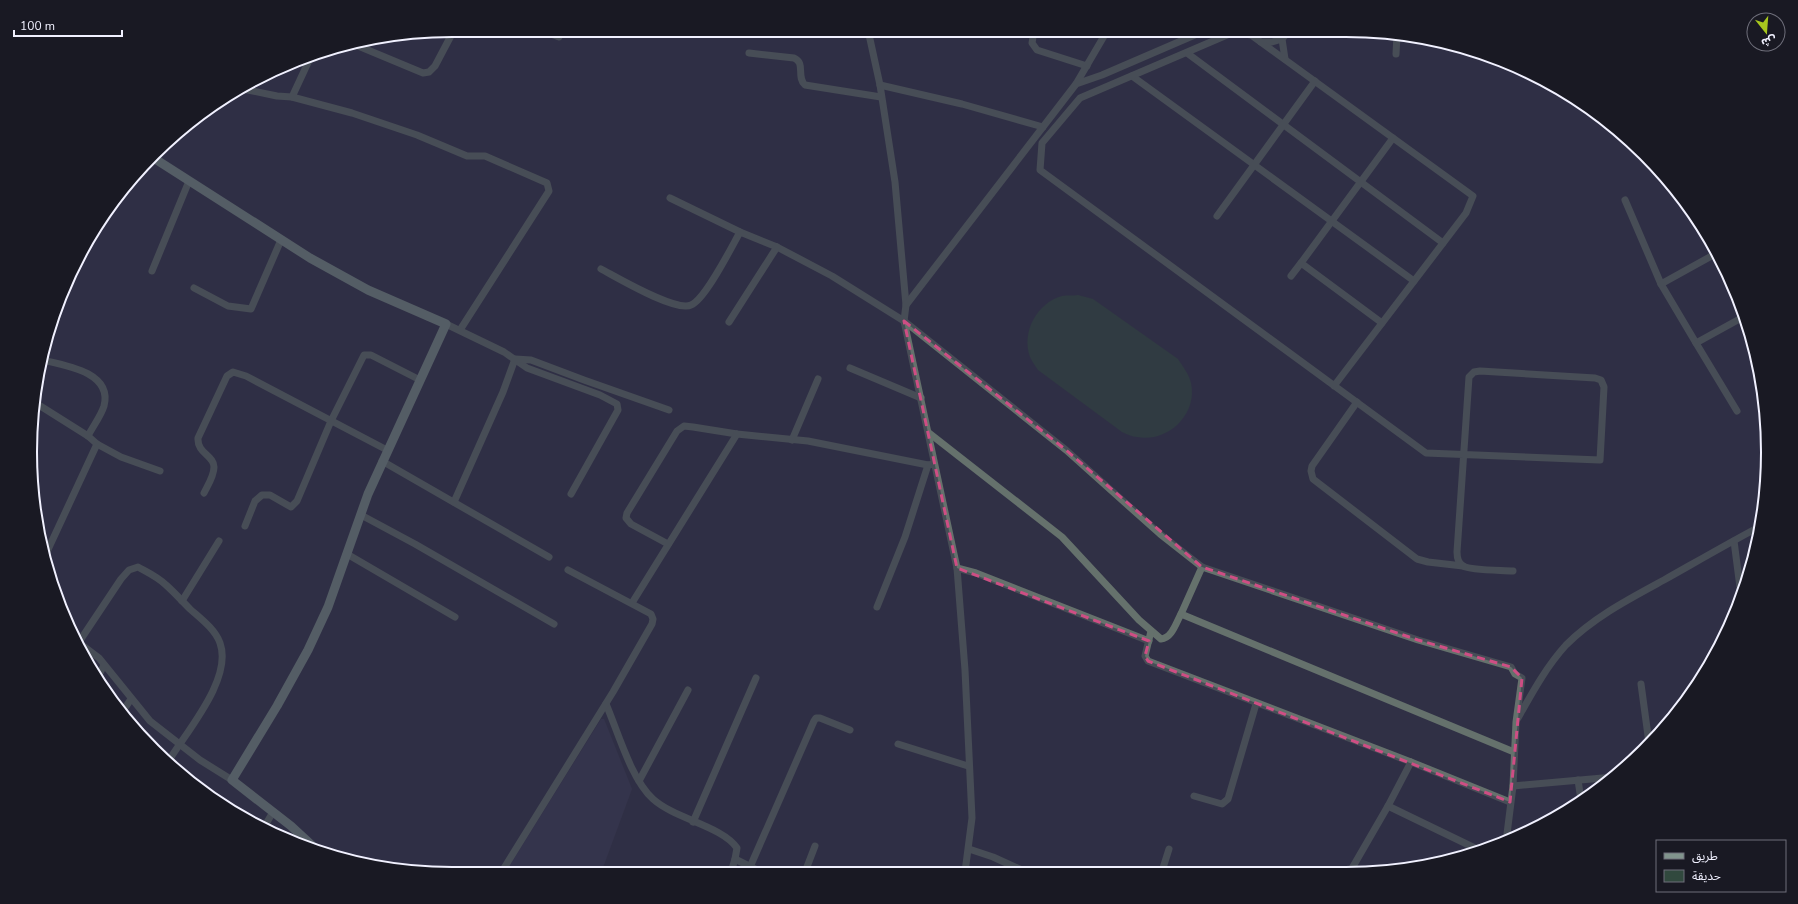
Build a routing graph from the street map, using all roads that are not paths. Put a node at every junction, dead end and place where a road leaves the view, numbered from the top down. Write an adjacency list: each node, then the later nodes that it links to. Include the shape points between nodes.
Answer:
1 (450, 37): 11 (street, via 435,66 429,72 423,73)
2 (870, 37): 21 (street)
3 (1033, 37): 17 (street, via 1032,43 1037,50)
4 (1104, 37): 17 (street)
5 (1190, 37): 20 (street)
6 (1222, 37): 13 (street)
7 (1254, 37): 10 (street)
8 (1282, 39): 10 (street); 15 (street)
9 (1397, 41): 14 (street)
10 (1261, 42): 15 (street)
11 (361, 47)
12 (749, 52): 24 (street, via 798,60 801,64 802,82 805,85)
13 (1187, 52): 18 (street); 25 (street)
14 (1396, 54)
15 (1285, 59): 19 (street)
16 (308, 63): 23 (street)
17 (1087, 66): 20 (street)
18 (1132, 76): 29 (street); 61 (street, via 1080,98 1042,143 1040,170)
19 (1315, 81): 25 (street); 27 (street)
20 (1076, 84): 26 (street)
21 (880, 85): 24 (street); 26 (street, via 962,104)
22 (249, 90): 23 (street)
23 (292, 96): 54 (street, via 417,135 467,156 485,156 547,182 549,191)
24 (881, 97): 48 (street, via 895,182)
25 (1283, 124): 29 (street); 31 (street)
26 (1043, 127): 48 (street)
27 (1393, 138): 31 (street); 38 (street, via 1473,196 1466,213)
28 (158, 160): 30 (street)
29 (1254, 165): 34 (street); 35 (street)
30 (189, 180): 37 (street); 43 (street)
31 (1360, 182): 35 (street); 38 (street)
32 (670, 198): 36 (street)
33 (1625, 200): 46 (street)
34 (1217, 216)
35 (1331, 221): 41 (street); 45 (street)
36 (740, 232): 39 (street); 42 (street, via 704,294 696,303 685,307 676,306 654,296)
37 (281, 240): 47 (street, via 251,309 228,306); 53 (street, via 368,290)
38 (1443, 243): 45 (street)
39 (777, 247): 50 (street, via 832,276); 51 (street)
40 (1711, 256): 46 (street)
41 (1300, 263): 44 (street); 52 (street)
42 (602, 269)
43 (152, 271)
44 (1291, 276)
45 (1414, 281): 52 (street)
46 (1661, 284): 55 (street)
47 (194, 288)
48 (906, 305): 50 (street)
49 (1739, 319): 55 (street)
50 (904, 321): 62 (street); 91 (street, via 1066,450 1160,534)
51 (729, 322)
52 (1382, 323): 61 (street)
53 (446, 324): 54 (street); 60 (street)
54 (460, 330): 56 (street)
55 (1696, 343): 66 (street)
56 (515, 359): 65 (street, via 531,360); 79 (street, via 527,368 600,395 617,404 618,410); 80 (street)
57 (47, 361): 70 (street, via 77,368 92,375 101,386 105,396 104,406)
58 (850, 368): 62 (street)
59 (818, 379): 71 (street)
60 (420, 380): 67 (street, via 366,354); 73 (street)
61 (1334, 386): 63 (street)
62 (921, 398): 68 (street)
63 (1357, 402): 74 (street, via 1426,453); 90 (street, via 1312,466 1313,479 1417,559)
64 (40, 406): 70 (street)
65 (669, 410)
66 (1737, 411)
67 (331, 421): 73 (street); 78 (street, via 246,376 230,373 198,438 199,448 214,465); 82 (street, via 294,505 291,507 270,495 262,495 255,501)
68 (929, 433): 76 (street); 102 (street, via 1062,536)
69 (737, 434): 71 (street); 86 (street); 86 (street, via 684,426 677,431 626,518)
70 (88, 436): 72 (street)
71 (792, 440): 76 (street)
72 (97, 444): 77 (street, via 121,457); 87 (street)
73 (387, 450): 75 (street)
74 (1465, 456): 74 (street, via 1469,377 1474,372 1601,380 1604,387 1600,460); 90 (street, via 1457,552 1458,560)
75 (382, 462): 80 (street); 81 (street)
76 (931, 465): 92 (street); 98 (street)
77 (160, 471)
78 (204, 494)
79 (571, 494)
80 (454, 502): 89 (street)
81 (361, 515): 88 (street); 101 (street)
82 (245, 526)
83 (1753, 530): 85 (street)
84 (219, 541): 96 (street)
85 (1734, 541): 95 (street); 115 (street, via 1629,599 1587,626 1550,664)
86 (668, 544): 97 (street)
87 (49, 548)
88 (347, 554): 100 (street); 125 (street, via 328,607 308,650)
89 (549, 557)
90 (1463, 566): 94 (street)
91 (1202, 567): 99 (street); 115 (street, via 1418,640 1511,667 1515,674 1522,678)
92 (957, 568): 104 (street, via 976,573); 123 (street, via 965,670)
93 (568, 570): 97 (street)
94 (1514, 571)
95 (1739, 583)
96 (182, 601): 103 (street, via 156,577 138,567 133,568 120,579); 118 (street, via 220,641 223,660 211,695)
97 (632, 604): 112 (street, via 651,614 652,624)
98 (877, 607)
99 (1181, 614): 102 (street, via 1167,637 1161,639); 120 (street)
100 (455, 616)
101 (554, 624)
102 (1151, 631): 104 (street)
103 (80, 635)
104 (1149, 641): 113 (street, via 1146,656 1148,661)
105 (86, 647): 106 (street)
106 (104, 665): 107 (street); 111 (street)
107 (101, 672)
108 (756, 678): 134 (street)
109 (1641, 684): 117 (street)
110 (688, 690): 127 (street)
111 (131, 699): 114 (street); 118 (street, via 150,721)
112 (606, 704): 127 (street); 143 (street)
113 (1256, 704): 122 (street); 130 (street, via 1228,799 1222,804)
114 (126, 708)
115 (1516, 722): 120 (street)
116 (850, 730): 145 (street, via 816,718)
117 (1648, 736)
118 (179, 743): 121 (street); 125 (street)
119 (898, 744): 123 (street)
120 (1514, 752): 128 (street)
121 (171, 757)
122 (1411, 762): 131 (street); 132 (street)
123 (968, 766): 140 (street, via 972,818)
124 (1603, 778): 126 (street)
125 (232, 780): 133 (street)
126 (1578, 780): 128 (street); 129 (street)
127 (639, 781): 134 (street, via 654,800)
128 (1513, 786): 131 (street)
129 (1580, 795)
130 (1194, 796)
131 (1510, 802): 136 (street)
132 (1388, 806): 139 (street); 150 (street)
133 (273, 812): 135 (street); 137 (street)
134 (693, 822): 142 (street, via 733,842 737,848)
135 (266, 823)
136 (1507, 834)
137 (306, 840)
138 (815, 846): 146 (street)
139 (1473, 847)
140 (968, 849): 147 (street); 148 (street)
141 (1170, 849): 149 (street)
142 (735, 859): 144 (street); 145 (street)
143 (505, 867)
144 (732, 867)
145 (750, 867)
146 (807, 867)
147 (966, 867)
148 (1015, 867)
149 (1163, 867)
150 (1353, 867)

